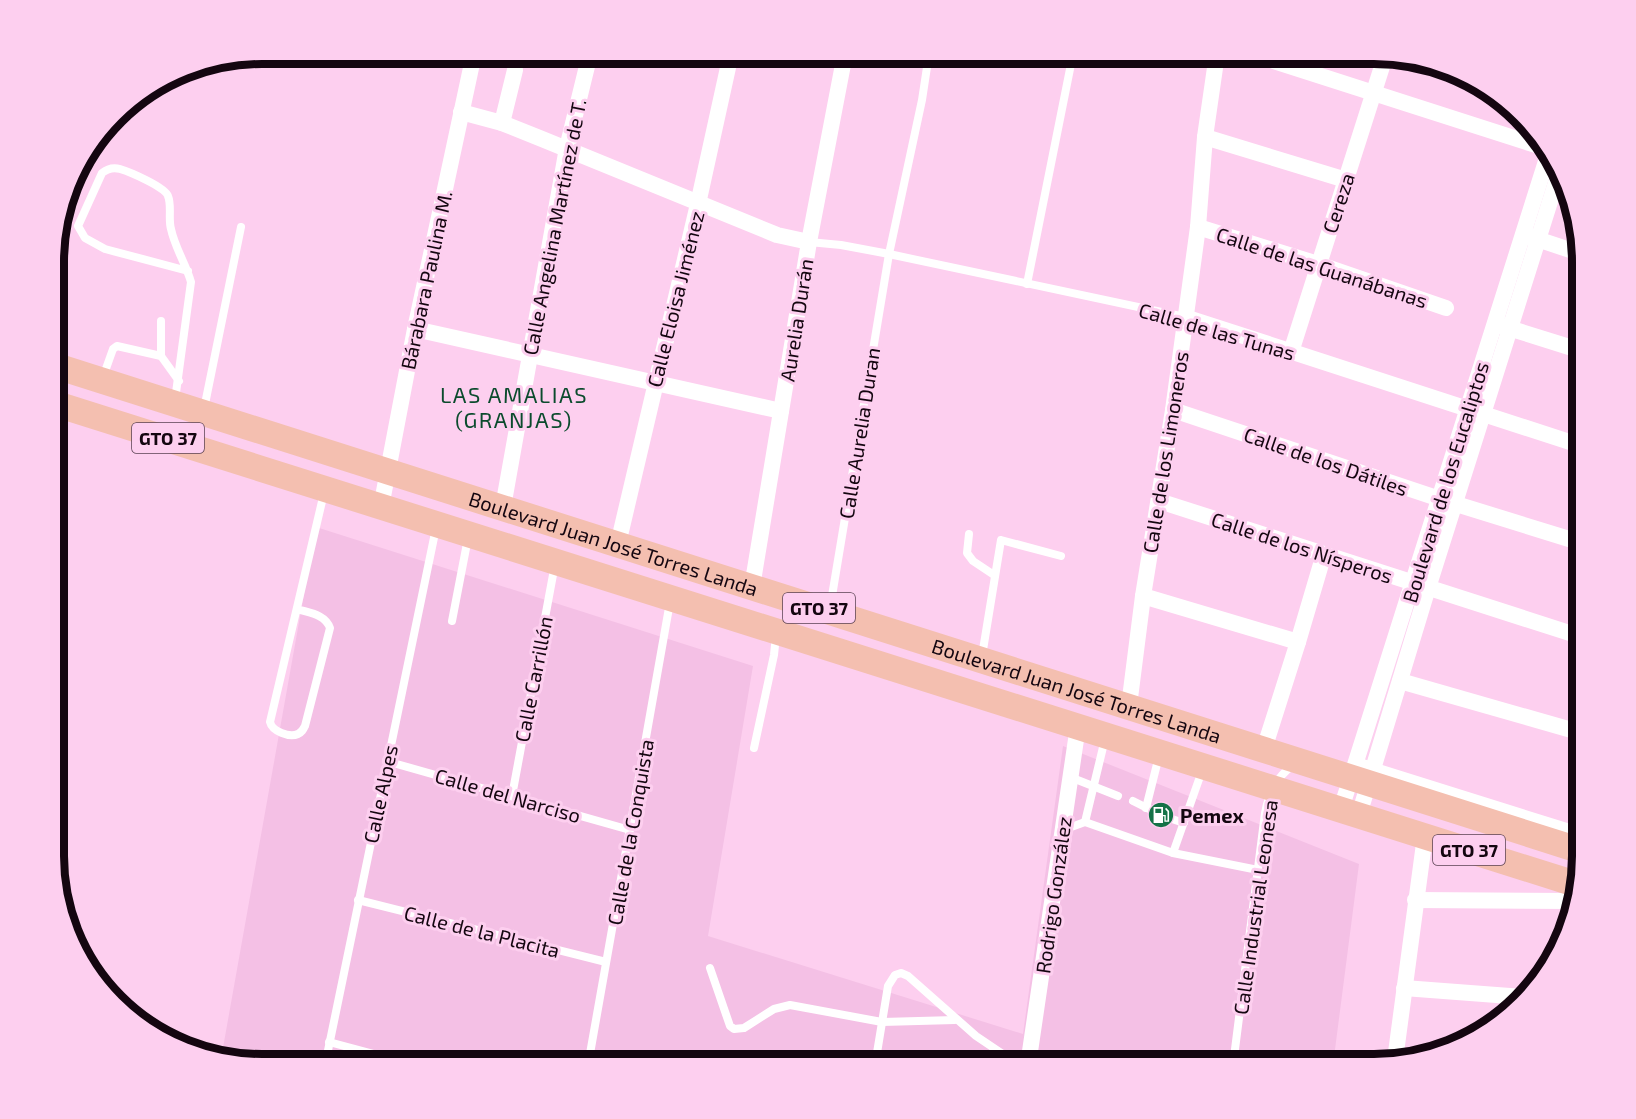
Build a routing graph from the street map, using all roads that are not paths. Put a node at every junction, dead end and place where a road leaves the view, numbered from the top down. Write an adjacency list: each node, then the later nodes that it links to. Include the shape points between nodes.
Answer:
1 (472, 64): 12 (street, Bárabara Paulina M.)
2 (588, 64): 16 (street, Calle Angelina Martínez de T.)
3 (729, 64): 20 (street, Calle Eloisa Jiménez)
4 (843, 64): 24 (street, Aurelia Durán)
5 (927, 64): 26 (lane, Calle Aurelia Duran)
6 (1071, 64): 29 (lane)
7 (1216, 64): 14 (street, Calle de los Limoneros)
8 (1284, 64): 11 (street)
9 (1383, 65): 11 (street, Cereza)
10 (515, 70): 13 (street)
11 (1375, 93): 15 (street); 18 (street, Cereza)
12 (461, 112): 13 (street); 34 (street, Bárabara Paulina M.)
13 (502, 123): 16 (street)
14 (1205, 137): 18 (street); 22 (street, Calle de los Limoneros)
15 (1532, 144)
16 (567, 148): 20 (street); 37 (street, Calle Angelina Martínez de T.)
17 (1546, 166): 23 (street, Boulevard de los Eucaliptos)
18 (1346, 180): 27 (street, Cereza)
19 (1554, 183): 23 (street, Boulevard de los Eucaliptos)
20 (698, 204): 24 (street, via 777,235); 41 (street, Calle Eloisa Jiménez)
21 (241, 227): 47 (lane)
22 (1198, 227): 27 (street, Calle de las Guanábanas); 31 (street, Calle de los Limoneros)
23 (1531, 236): 25 (street); 33 (street, Boulevard de los Eucaliptos)
24 (809, 242): 26 (lane, Calle de las Tunas); 45 (street, Aurelia Durán)
25 (1571, 250)
26 (889, 254): 29 (lane, Calle de las Tunas); 69 (lane, Calle Aurelia Duran)
27 (1318, 264): 30 (street, Calle de las Guanábanas); 36 (street, Cereza)
28 (188, 272): 28 (lane, via 170,228 169,196 162,188 119,169 102,172 78,226 85,238 105,249); 42 (lane, via 191,282)
29 (1027, 284): 31 (lane, Calle de las Tunas)
30 (1446, 308)
31 (1185, 317): 36 (street, Calle de las Tunas); 44 (street, Calle de los Limoneros)
32 (161, 321): 38 (lane)
33 (1502, 326): 35 (street); 46 (street, Boulevard de los Eucaliptos)
34 (416, 329): 37 (street); 49 (street, Bárabara Paulina M.)
35 (1571, 348)
36 (1292, 352): 46 (street, Calle de las Tunas)
37 (530, 354): 41 (street); 54 (street, Calle Angelina Martínez de T.)
38 (160, 356): 40 (lane, via 114,347); 42 (lane)
39 (64, 368): 40 (main road, Boulevard Juan José Torres Landa / GTO 37)
40 (102, 380): 42 (main road, Boulevard Juan José Torres Landa / GTO 37)
41 (655, 382): 45 (street); 59 (street, Calle Eloisa Jiménez)
42 (176, 392): 47 (main road, Boulevard Juan José Torres Landa / GTO 37)
43 (64, 407): 50 (main road, Boulevard Juan José Torres Landa / GTO 37)
44 (1173, 410): 51 (street, Calle de los Limoneros); 52 (street, Calle de los Dátiles)
45 (781, 411): 65 (street, Aurelia Durán)
46 (1475, 412): 48 (street, Calle de las Tunas); 52 (street, Boulevard de los Eucaliptos)
47 (204, 413): 49 (main road, Boulevard Juan José Torres Landa / GTO 37)
48 (1571, 443)
49 (388, 471): 53 (street, Bárabara Paulina M.); 54 (main road, Boulevard Juan José Torres Landa / GTO 37)
50 (325, 489): 53 (main road, Boulevard Juan José Torres Landa / GTO 37); 68 (lane)
51 (1159, 501): 60 (street, Calle de los Nísperos); 66 (street, Calle de los Limoneros)
52 (1447, 502): 58 (street, Calle de los Dátiles); 64 (street, Boulevard de los Eucaliptos)
53 (381, 507): 55 (main road, Boulevard Juan José Torres Landa / GTO 37)
54 (503, 507): 59 (main road, Boulevard Juan José Torres Landa / GTO 37)
55 (436, 524): 56 (main road, Boulevard Juan José Torres Landa / GTO 37); 83 (lane, Calle Alpes)
56 (468, 534): 62 (main road, Boulevard Juan José Torres Landa / GTO 37); 70 (lane)
57 (969, 534): 63 (lane, via 967,554)
58 (1571, 540)
59 (618, 544): 65 (main road, Boulevard Juan José Torres Landa / GTO 37)
60 (1324, 554): 64 (street, Calle de los Nísperos); 73 (street)
61 (1061, 556): 63 (lane, via 1001,540)
62 (555, 562): 67 (main road, Boulevard Juan José Torres Landa / GTO 37); 90 (lane, Calle Carrillón)
63 (994, 575): 74 (lane)
64 (1421, 586): 72 (street, Calle de los Nísperos); 75 (street, Boulevard de los Eucaliptos); 86 (street, Boulevard de los Eucaliptos)
65 (752, 587): 69 (main road, Boulevard Juan José Torres Landa / GTO 37)
66 (1143, 596): 73 (street); 76 (street, Calle de los Limoneros)
67 (671, 598): 71 (main road, Boulevard Juan José Torres Landa / GTO 37); 97 (lane, Calle de la Conquista)
68 (297, 609): 68 (lane, via 322,616 330,628 305,726 293,735 270,725)
69 (829, 612): 74 (main road, Boulevard Juan José Torres Landa / GTO 37)
70 (452, 621)
71 (776, 631): 77 (main road, Boulevard Juan José Torres Landa / GTO 37); 80 (lane)
72 (1571, 634)
73 (1298, 642): 81 (street)
74 (981, 659): 76 (main road, Boulevard Juan José Torres Landa / GTO 37)
75 (1400, 681): 78 (street); 86 (street, Boulevard de los Eucaliptos)
76 (1129, 706): 81 (main road, Boulevard Juan José Torres Landa / GTO 37)
77 (1078, 726): 79 (main road, Boulevard Juan José Torres Landa / GTO 37); 87 (street, Rodrigo González)
78 (1571, 730)
79 (1106, 735): 82 (main road, Boulevard Juan José Torres Landa / GTO 37); 88 (lane)
80 (754, 748)
81 (1264, 748): 84 (main road, Boulevard Juan José Torres Landa / GTO 37)
82 (1160, 752): 85 (main road, Boulevard Juan José Torres Landa / GTO 37); 92 (lane, via 1150,810)
83 (386, 761): 90 (lane, Calle del Narciso); 105 (lane, Calle Alpes)
84 (1298, 761): 86 (main road, Boulevard Juan José Torres Landa / GTO 37); 89 (lane, Calle Industrial Leonesa)
85 (1204, 765): 89 (main road, Boulevard Juan José Torres Landa / GTO 37); 96 (lane)
86 (1362, 774): 93 (street, Boulevard de los Eucaliptos); 99 (street); 101 (main road, Boulevard Juan José Torres Landa / GTO 37)
87 (1070, 777): 88 (lane); 98 (street, Rodrigo González)
88 (1094, 787): 91 (lane); 95 (lane)
89 (1272, 787): 93 (main road, Boulevard Juan José Torres Landa / GTO 37); 103 (lane, Calle Industrial Leonesa)
90 (512, 796): 97 (lane, Calle del Narciso)
91 (1118, 796)
92 (1133, 801)
93 (1350, 812): 100 (main road, Boulevard Juan José Torres Landa / GTO 37)
94 (1169, 818): 96 (lane)
95 (1085, 822): 98 (lane); 102 (lane)
96 (1184, 823): 102 (lane)
97 (630, 830): 108 (lane, Calle de la Conquista)
98 (1063, 830): 121 (street, Rodrigo González)
99 (1571, 833)
100 (1425, 836): 104 (main road, Boulevard Juan José Torres Landa / GTO 37); 106 (street)
101 (1571, 847)
102 (1173, 853): 103 (lane)
103 (1258, 870): 122 (lane, Calle Industrial Leonesa)
104 (1570, 882)
105 (358, 900): 108 (lane, Calle de la Placita); 114 (lane, Calle Alpes)
106 (1415, 900): 107 (street); 110 (street)
107 (1566, 901)
108 (606, 962): 118 (lane, Calle de la Conquista)
109 (710, 968): 113 (lane, via 734,1029 744,1028 774,1009 790,1005)
110 (1404, 988): 111 (street); 115 (street)
111 (1513, 996)
112 (955, 1020): 113 (lane); 113 (lane, via 901,973 888,986); 120 (lane)
113 (882, 1022): 119 (lane)
114 (329, 1042): 116 (lane, Calle Alpes); 117 (lane)
115 (1396, 1053)
116 (327, 1054)
117 (374, 1054)
118 (590, 1054)
119 (877, 1054)
120 (1001, 1054)
121 (1030, 1054)
122 (1234, 1054)

